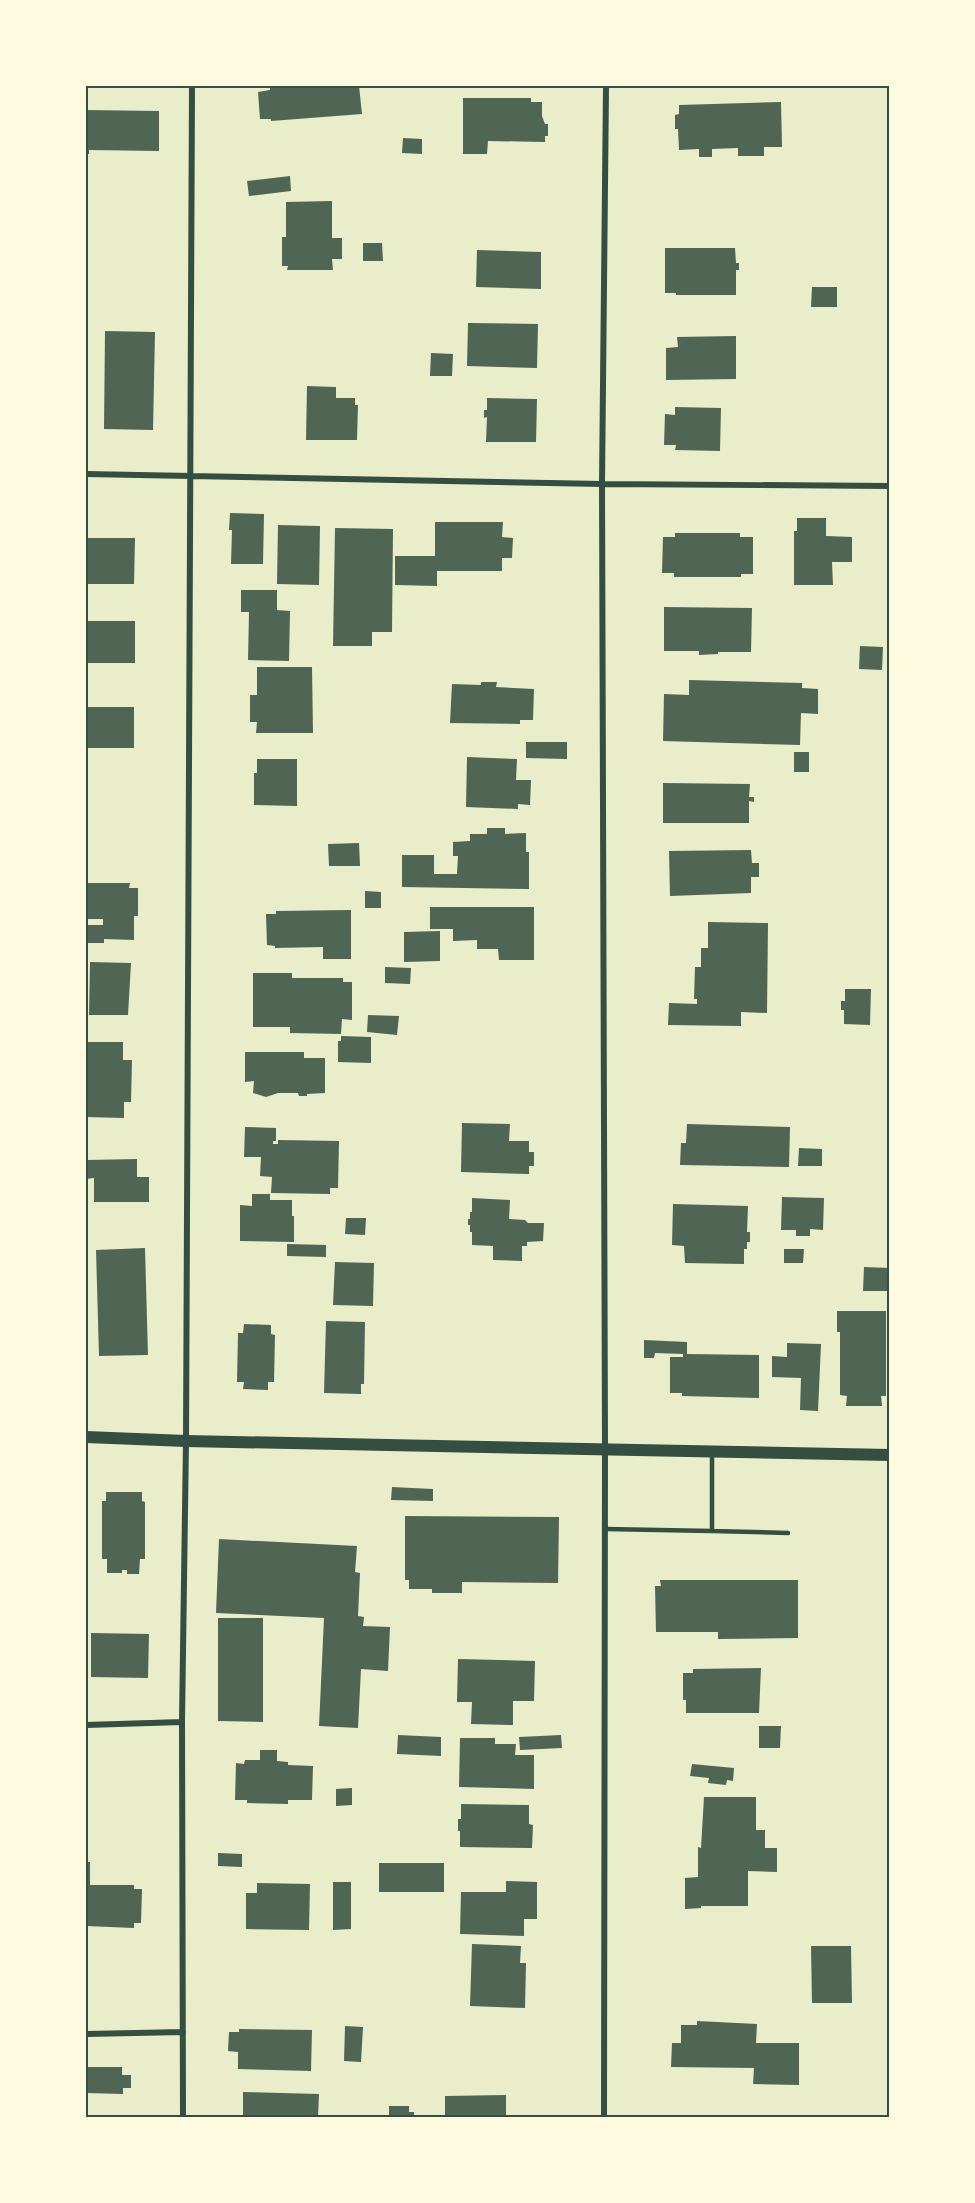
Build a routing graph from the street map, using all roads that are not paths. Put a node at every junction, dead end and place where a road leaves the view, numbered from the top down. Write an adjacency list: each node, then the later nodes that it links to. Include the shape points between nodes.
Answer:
1 (192, 86): 4 (street)
2 (606, 86): 5 (street)
3 (86, 474): 4 (street)
4 (189, 478): 5 (street); 8 (street)
5 (602, 484): 6 (street); 9 (street)
6 (890, 486)
7 (86, 1437): 8 (main road)
8 (186, 1442): 9 (main road); 15 (street)
9 (605, 1448): 10 (main road); 12 (street)
10 (712, 1452): 11 (main road); 13 (lane)
11 (890, 1455)
12 (605, 1529): 13 (lane); 20 (street)
13 (712, 1532): 14 (lane)
14 (788, 1533)
15 (182, 1722): 16 (street); 17 (street)
16 (86, 1725)
17 (183, 2032): 18 (street); 19 (street)
18 (86, 2034)
19 (183, 2118)
20 (604, 2118)

